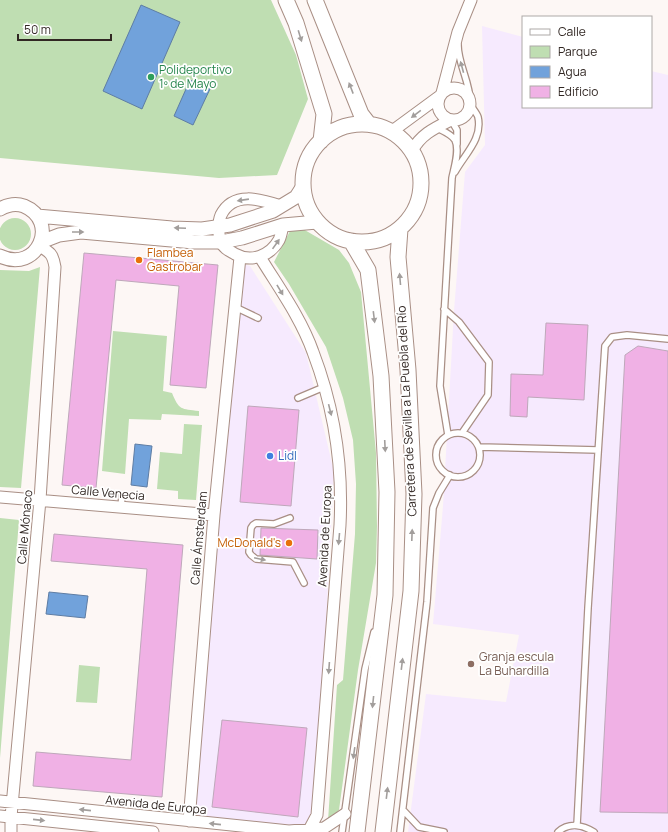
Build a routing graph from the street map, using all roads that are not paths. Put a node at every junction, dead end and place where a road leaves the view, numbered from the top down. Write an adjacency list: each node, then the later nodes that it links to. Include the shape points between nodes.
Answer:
1 (286, 0): 11 (main road, one-way to 11, via 296,22 324,114)
2 (315, 0): 8 (main road, one-way to 2, via 361,114)
3 (471, 0): 4 (street)
4 (458, 32): 5 (street); 6 (lane, one-way to 4, via 470,91 458,50)
5 (441, 94): 6 (street, via 455,88 467,94); 7 (street, via 439,111); 10 (street, one-way to 10)
6 (470, 102): 7 (street, via 469,110 464,116); 14 (lane, via 478,117 478,132)
7 (451, 120): 9 (street); 13 (lane, via 457,130)
8 (368, 123): 10 (main road); 11 (main road, via 337,130)
9 (437, 128): 12 (street, via 426,133); 13 (lane, via 449,134 455,141)
10 (391, 132): 12 (main road, via 403,140)
11 (320, 141): 15 (main road, via 305,168)
12 (412, 151): 22 (main road, via 419,166 422,183 419,200 412,216)
13 (457, 151): 14 (lane)
14 (452, 178): 30 (lane)
15 (303, 186): 16 (street, via 296,197); 19 (main road, via 307,205)
16 (281, 206): 21 (street, via 230,225); 21 (street, one-way to 21, via 262,200 238,200 224,210)
17 (0, 209): 18 (street, via 4,206 17,205 30,209)
18 (37, 216): 21 (street, one-way to 18, via 202,229 172,228); 25 (street, via 42,227)
19 (317, 222): 20 (street); 23 (main road, via 332,234)
20 (283, 225): 24 (street); 28 (street, one-way to 20, via 272,250 280,239)
21 (219, 226): 24 (street)
22 (400, 229): 23 (main road, via 385,238 368,242); 60 (main road, Carretera de Sevilla a La Puebla del Río, one-way to 22, via 411,591 413,502 408,370 398,257)
23 (351, 241): 46 (main road, one-way to 46, via 368,270 380,376 388,492)
24 (221, 242): 25 (street, one-way to 24, via 70,232); 27 (street)
25 (40, 244): 26 (street, via 24,259 7,259); 42 (street, Calle Mónaco, via 53,257 55,267)
26 (0, 256)
27 (240, 257): 28 (street); 29 (street, Calle Ámsterdam)
28 (260, 257): 33 (street, Avenida de Europa, one-way to 33, via 298,321 313,352)
29 (235, 306): 31 (lane); 44 (street, Calle Ámsterdam)
30 (444, 308): 35 (lane, via 459,322 489,362 488,396); 36 (lane, via 440,386)
31 (258, 318)
32 (668, 339): 38 (lane, via 627,335 612,337 605,346)
33 (324, 387): 34 (lane); 55 (street, Avenida de Europa, one-way to 55, via 339,462 341,504 317,815)
34 (298, 398)
35 (462, 433): 36 (lane); 37 (lane, via 475,440)
36 (448, 435): 39 (lane, via 437,446 436,458 438,465)
37 (479, 447): 38 (lane); 39 (lane, via 480,457 473,470 458,477)
38 (598, 450): 54 (lane)
39 (450, 475): 50 (lane, via 433,508 427,602)
40 (122, 496): 43 (lane)
41 (0, 497): 42 (street, Calle Venecia)
42 (40, 500): 43 (street, Calle Venecia); 49 (street, Calle Mónaco)
43 (121, 507): 44 (street, Calle Venecia)
44 (214, 515): 53 (street, Calle Ámsterdam)
45 (290, 518): 47 (lane, one-way to 47, via 274,524 253,525 249,552 256,560 293,562)
46 (386, 578): 51 (lane, one-way to 51, via 366,669); 59 (main road, one-way to 59)
47 (304, 583)
48 (0, 801): 49 (street, Avenida de Europa)
49 (13, 803): 52 (street, Calle Mónaco); 53 (street, Avenida de Europa, one-way to 49)
50 (403, 810): 61 (lane); 62 (lane, via 419,827)
51 (345, 814): 55 (street, Avenida de Europa, via 324,828); 58 (lane)
52 (6, 816): 56 (street, Calle Mónaco); 57 (street, one-way to 57)
53 (189, 822): 55 (street, Avenida de Europa, one-way to 53, via 289,831)
54 (577, 825): 63 (lane, via 568,826); 64 (lane)
55 (309, 830)
56 (11, 832)
57 (153, 832)
58 (342, 832)
59 (358, 832)
60 (383, 832)
61 (400, 832)
62 (444, 832)
63 (558, 832)
64 (594, 832)

